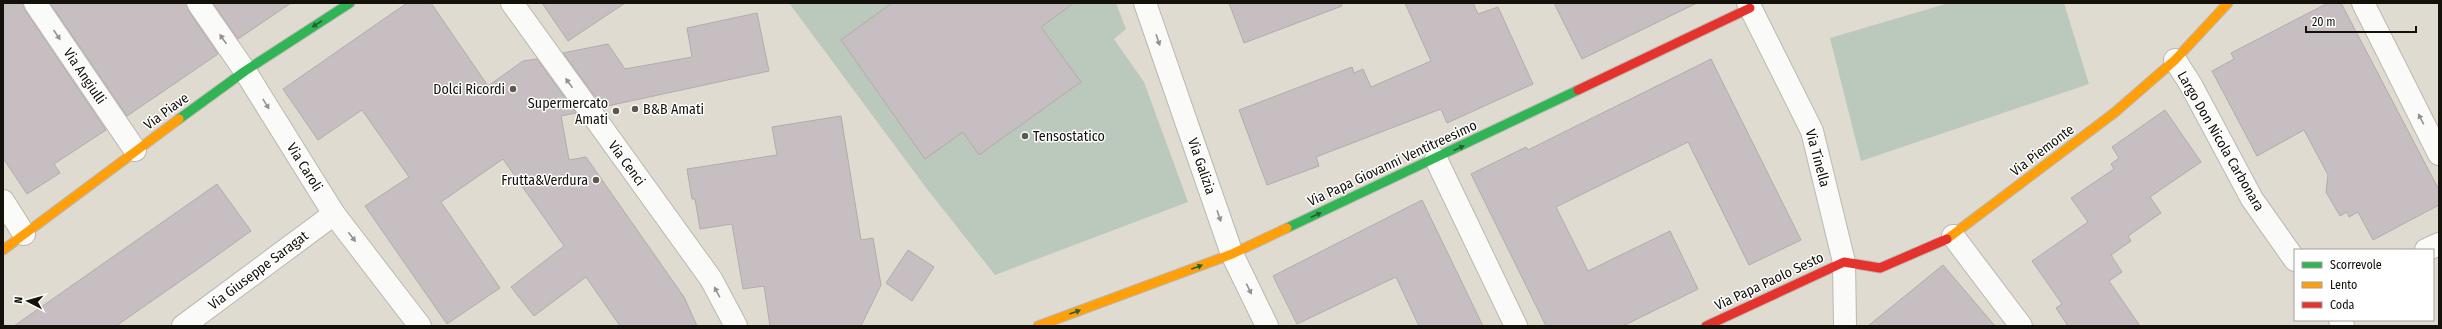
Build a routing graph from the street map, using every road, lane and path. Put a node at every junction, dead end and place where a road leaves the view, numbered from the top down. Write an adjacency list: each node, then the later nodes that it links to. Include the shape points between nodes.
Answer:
1 (35, 3): 11 (street, Via Angiulli, one-way to 11)
2 (198, 3): 10 (street, Via Caroli, one-way to 2)
3 (512, 3): 26 (street, Via Cenci, one-way to 3, via 710,279)
4 (1145, 3): 21 (street, Via Galizia, one-way to 21)
5 (2363, 3): 12 (street, one-way to 5)
6 (346, 4): 10 (street, Via Piave, one-way to 10)
7 (2225, 4): 9 (street, Via Piemonte)
8 (1749, 5): 13 (street, Via Papa Giovanni Ventitreesimo, one-way to 8); 23 (street, Via Tinella, via 1812,131)
9 (2175, 60): 17 (street, Via Piemonte, via 2114,113); 22 (street, Largo Don Nicola Carbonara, via 2191,84 2252,200)
10 (245, 71): 11 (street, Via Piave); 15 (street, Via Caroli, one-way to 15)
11 (135, 150): 16 (street, Via Piave)
12 (2439, 154)
13 (1436, 158): 21 (street, Via Papa Giovanni Ventitreesimo, one-way to 13); 29 (street)
14 (3, 201): 16 (street)
15 (334, 214): 24 (street, Via Giuseppe Saragat); 25 (street, Via Caroli, one-way to 25)
16 (24, 234): 20 (street, Via Piave)
17 (1953, 236): 23 (street, Via Piemonte, via 1880,268); 32 (street)
18 (2439, 244): 19 (street)
19 (2428, 249)
20 (3, 250)
21 (1232, 254): 27 (street, Via Papa Giovanni Ventitreesimo, one-way to 21); 28 (street, Via Galizia, one-way to 28)
22 (2294, 259)
23 (1844, 262): 30 (street, Via Papa Paolo Sesto); 31 (street, Via Tinella)
24 (183, 326)
25 (420, 326)
26 (736, 326)
27 (1038, 326)
28 (1267, 326)
29 (1516, 326)
30 (1706, 326)
31 (1845, 326)
32 (2021, 326)

